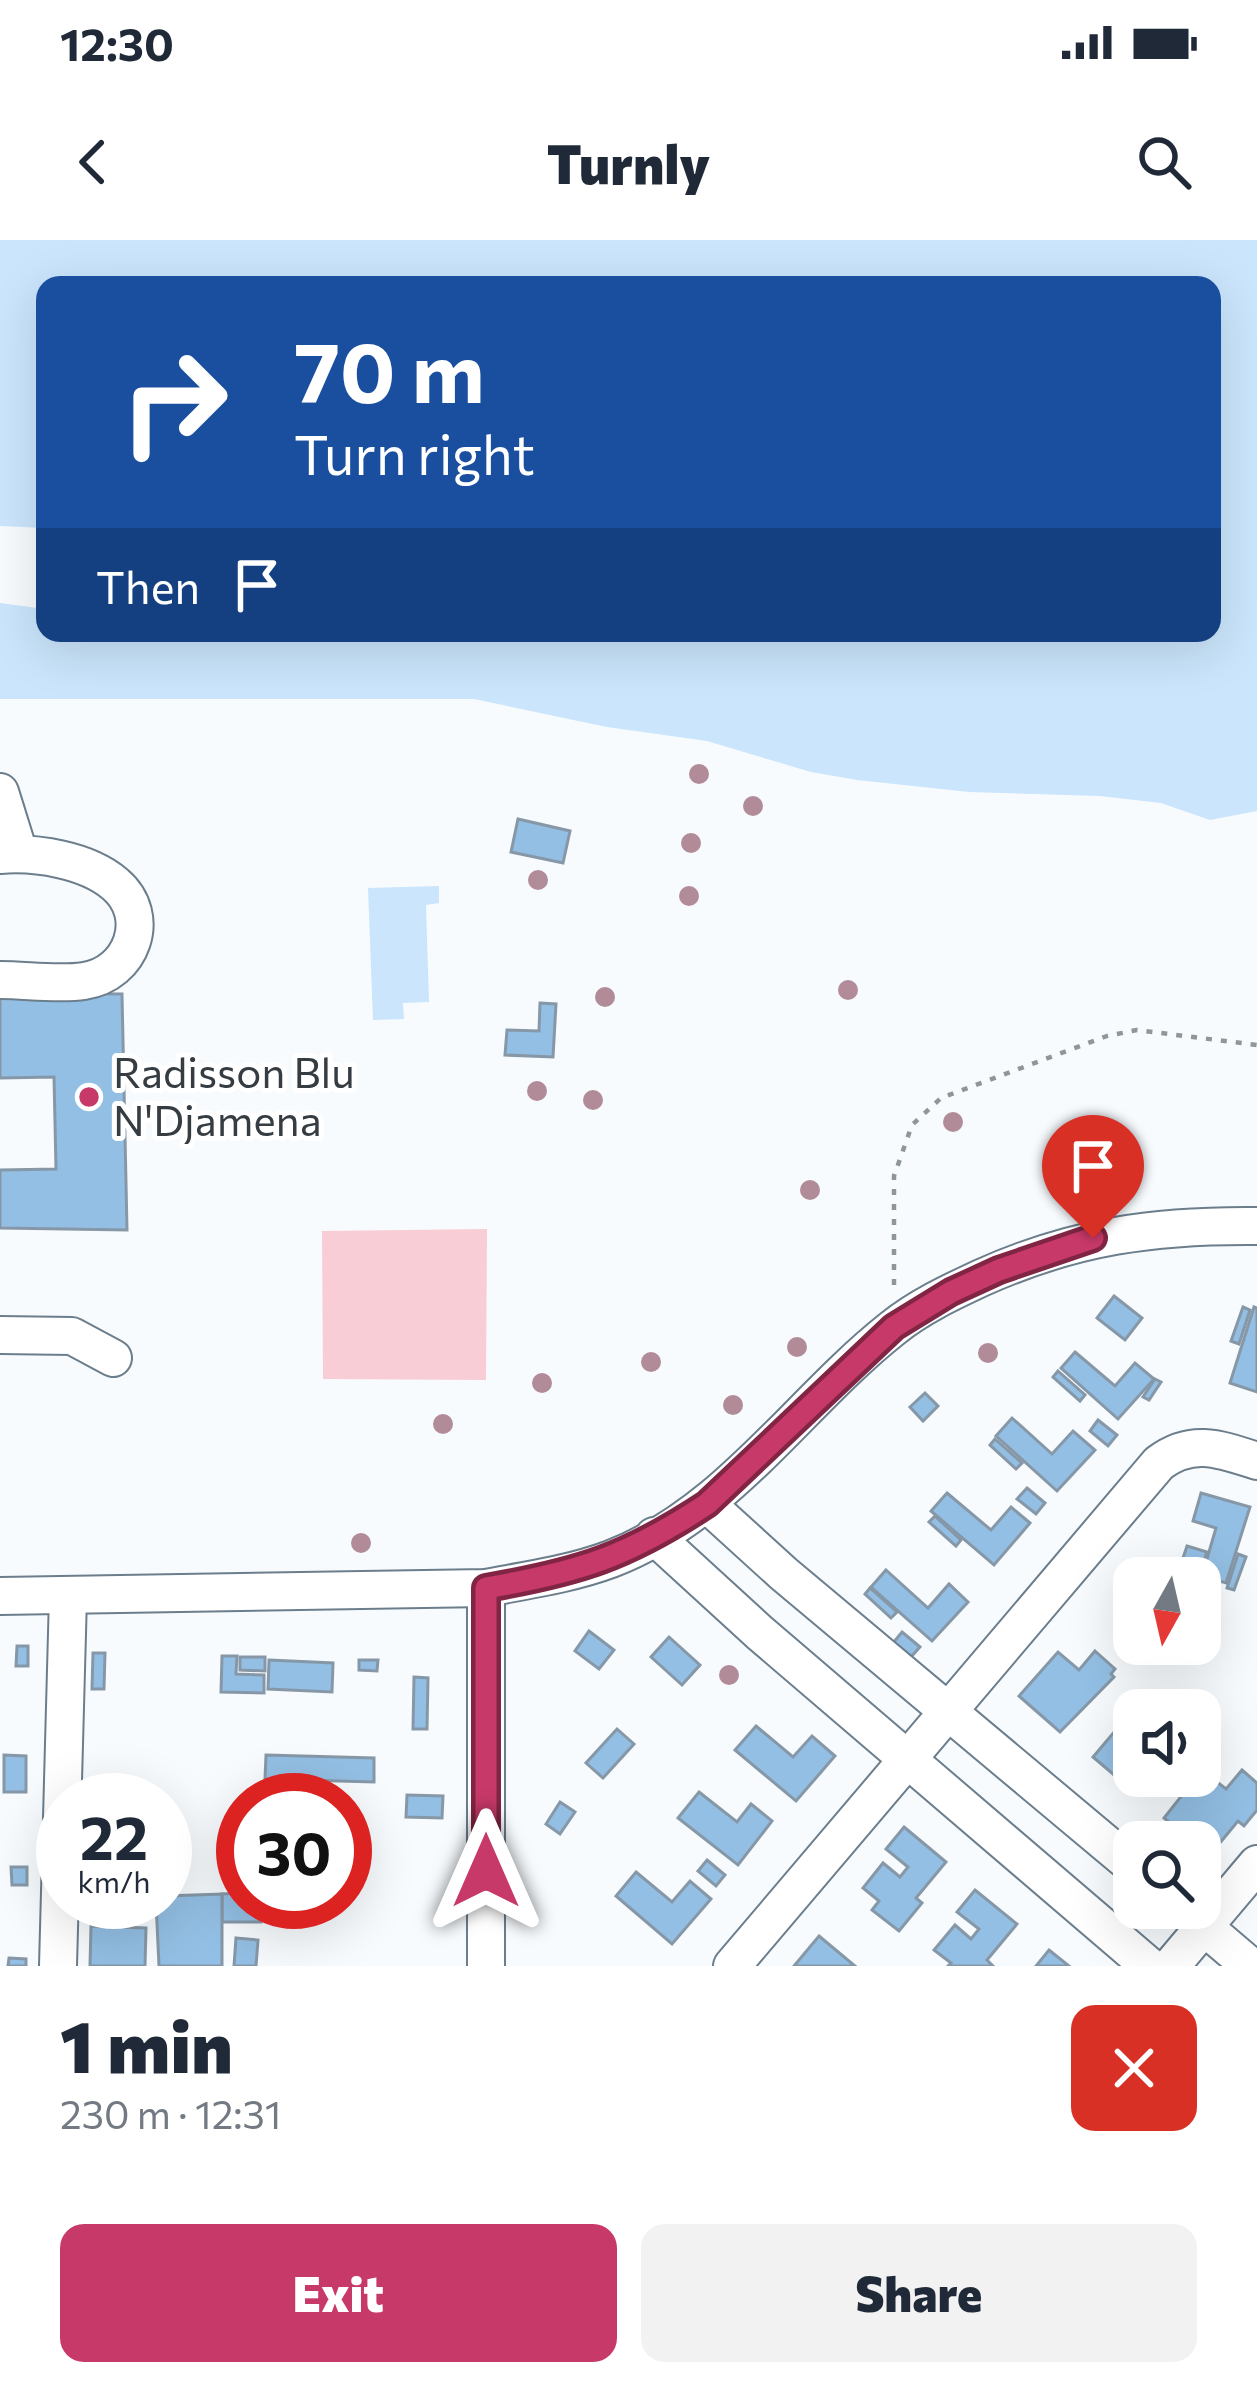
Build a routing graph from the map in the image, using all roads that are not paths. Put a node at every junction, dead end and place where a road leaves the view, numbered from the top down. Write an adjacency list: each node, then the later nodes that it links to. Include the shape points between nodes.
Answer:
1 (0, 792): 2 (street)
2 (10, 854): 3 (street, via 91,868 131,902 136,924 132,947 103,974)
3 (0, 980)
4 (1257, 1226): 8 (street, via 1139,1230 1056,1247 951,1292 894,1327)
5 (0, 1335): 6 (street, via 72,1336)
6 (113, 1358)
7 (1257, 1461): 15 (street, via 1203,1446 1159,1463)
8 (707, 1504): 9 (street); 10 (street)
9 (654, 1536): 11 (street, via 564,1574); 14 (street)
10 (784, 1574): 14 (street); 15 (street)
11 (486, 1588): 13 (street); 23 (street)
12 (0, 1596): 13 (street)
13 (68, 1596): 22 (street)
14 (745, 1619): 16 (street)
15 (951, 1710): 16 (street); 17 (street)
16 (907, 1760): 24 (street); 25 (street)
17 (1113, 1849)
18 (1257, 1864): 19 (street)
19 (1221, 1894)
20 (1188, 1929): 26 (street)
21 (1207, 1929): 27 (street)
22 (58, 1966)
23 (486, 1966)
24 (732, 1966)
25 (1149, 1966)
26 (1171, 1966)
27 (1250, 1966)

